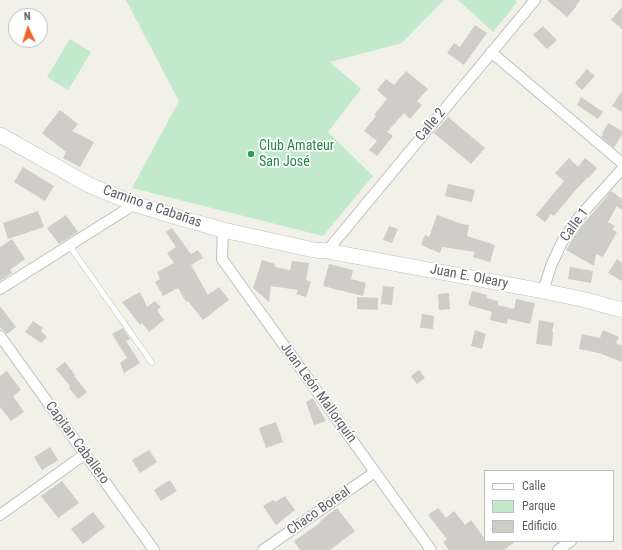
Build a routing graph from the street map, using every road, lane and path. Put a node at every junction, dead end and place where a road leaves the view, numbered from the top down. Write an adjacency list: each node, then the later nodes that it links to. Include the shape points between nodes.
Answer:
1 (535, 0): 2 (street, Calle 2)
2 (491, 52): 4 (street); 9 (street, Calle 2)
3 (0, 136): 6 (street, Camino a Cabañas, via 89,185)
4 (622, 163)
5 (622, 169): 11 (street, Calle 1, via 579,217 562,242)
6 (135, 204): 7 (street, Camino a Cabañas); 8 (street)
7 (223, 230): 9 (street, Camino a Cabañas); 16 (street, Juan León Mallorquín, via 222,259)
8 (69, 245): 10 (street); 14 (lane)
9 (321, 250): 11 (street, Juan E. Oleary)
10 (0, 289)
11 (543, 291): 12 (street, Juan E. Oleary)
12 (622, 310)
13 (0, 336): 15 (street, Capitan Caballero)
14 (152, 363)
15 (85, 454): 17 (street); 19 (street, Capitan Caballero)
16 (375, 472): 20 (street, Chaco Boreal); 21 (street, Juan León Mallorquín)
17 (0, 515)
18 (570, 542): 22 (street)
19 (154, 550)
20 (263, 550)
21 (431, 550)
22 (558, 550)

